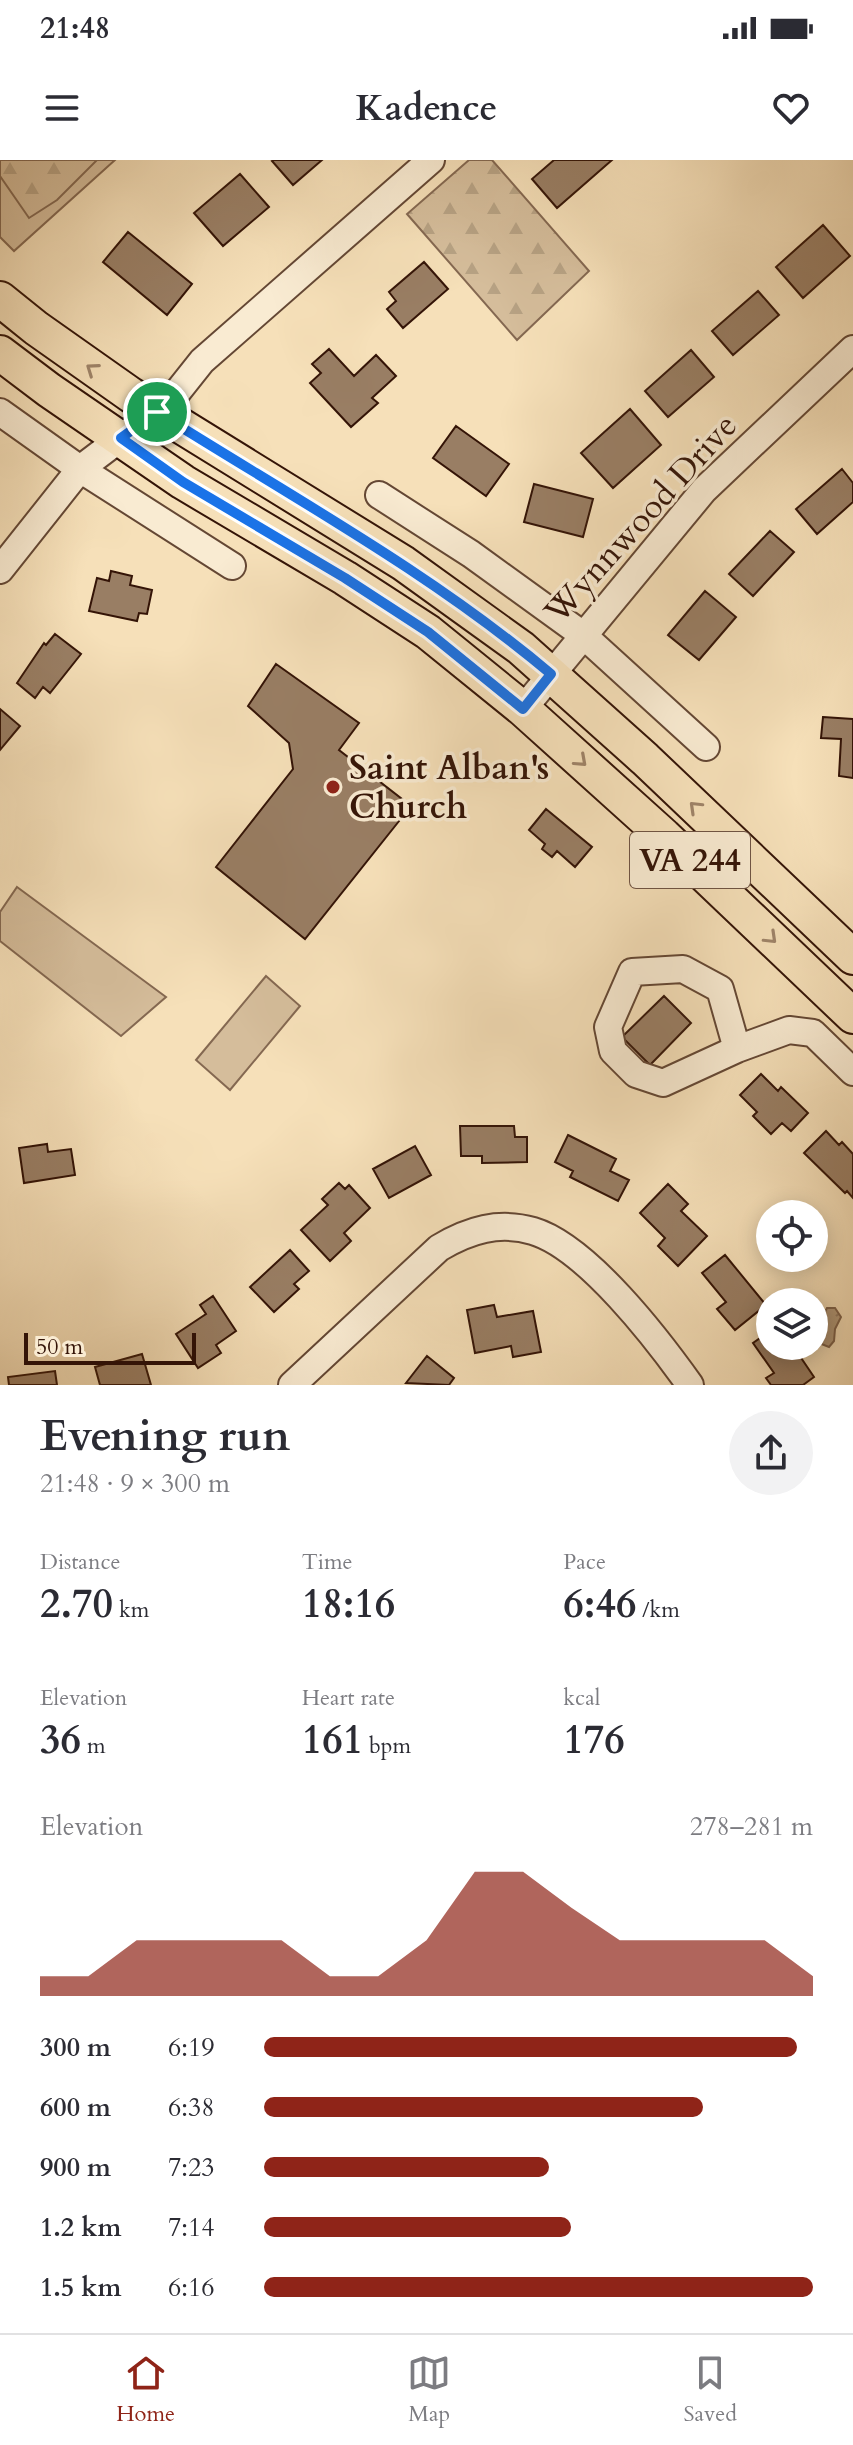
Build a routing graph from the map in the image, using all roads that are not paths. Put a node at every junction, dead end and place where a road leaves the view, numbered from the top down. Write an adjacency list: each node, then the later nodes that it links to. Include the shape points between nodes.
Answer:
1 (431, 160): 6 (street, via 213,351)
2 (0, 299): 6 (main road, VA 244, one-way to 2)
3 (853, 349): 12 (street, Wynnwood Drive, via 704,490)
4 (0, 353): 7 (main road, VA 244)
5 (0, 412): 8 (street)
6 (157, 412): 7 (street); 13 (main road, VA 244, via 403,563)
7 (121, 438): 8 (street); 14 (main road, VA 244, via 183,482 428,632)
8 (80, 469): 10 (street); 11 (street)
9 (379, 495): 12 (street)
10 (232, 566)
11 (0, 570)
12 (583, 635): 13 (street, Wynnwood Drive); 15 (street)
13 (551, 674): 14 (street, Wynnwood Drive); 16 (main road, VA 244, one-way to 13)
14 (523, 709): 17 (main road, VA 244, one-way to 17)
15 (706, 747)
16 (853, 957)
17 (853, 1016)
18 (737, 1049): 18 (street, via 663,1083 636,1074 613,1051 608,1027 632,972 683,969 720,989); 19 (street, via 789,1030 813,1033)
19 (853, 1072)
20 (292, 1385): 21 (street, via 439,1248 485,1228 512,1227 557,1242 588,1267 633,1312)
21 (690, 1385)

